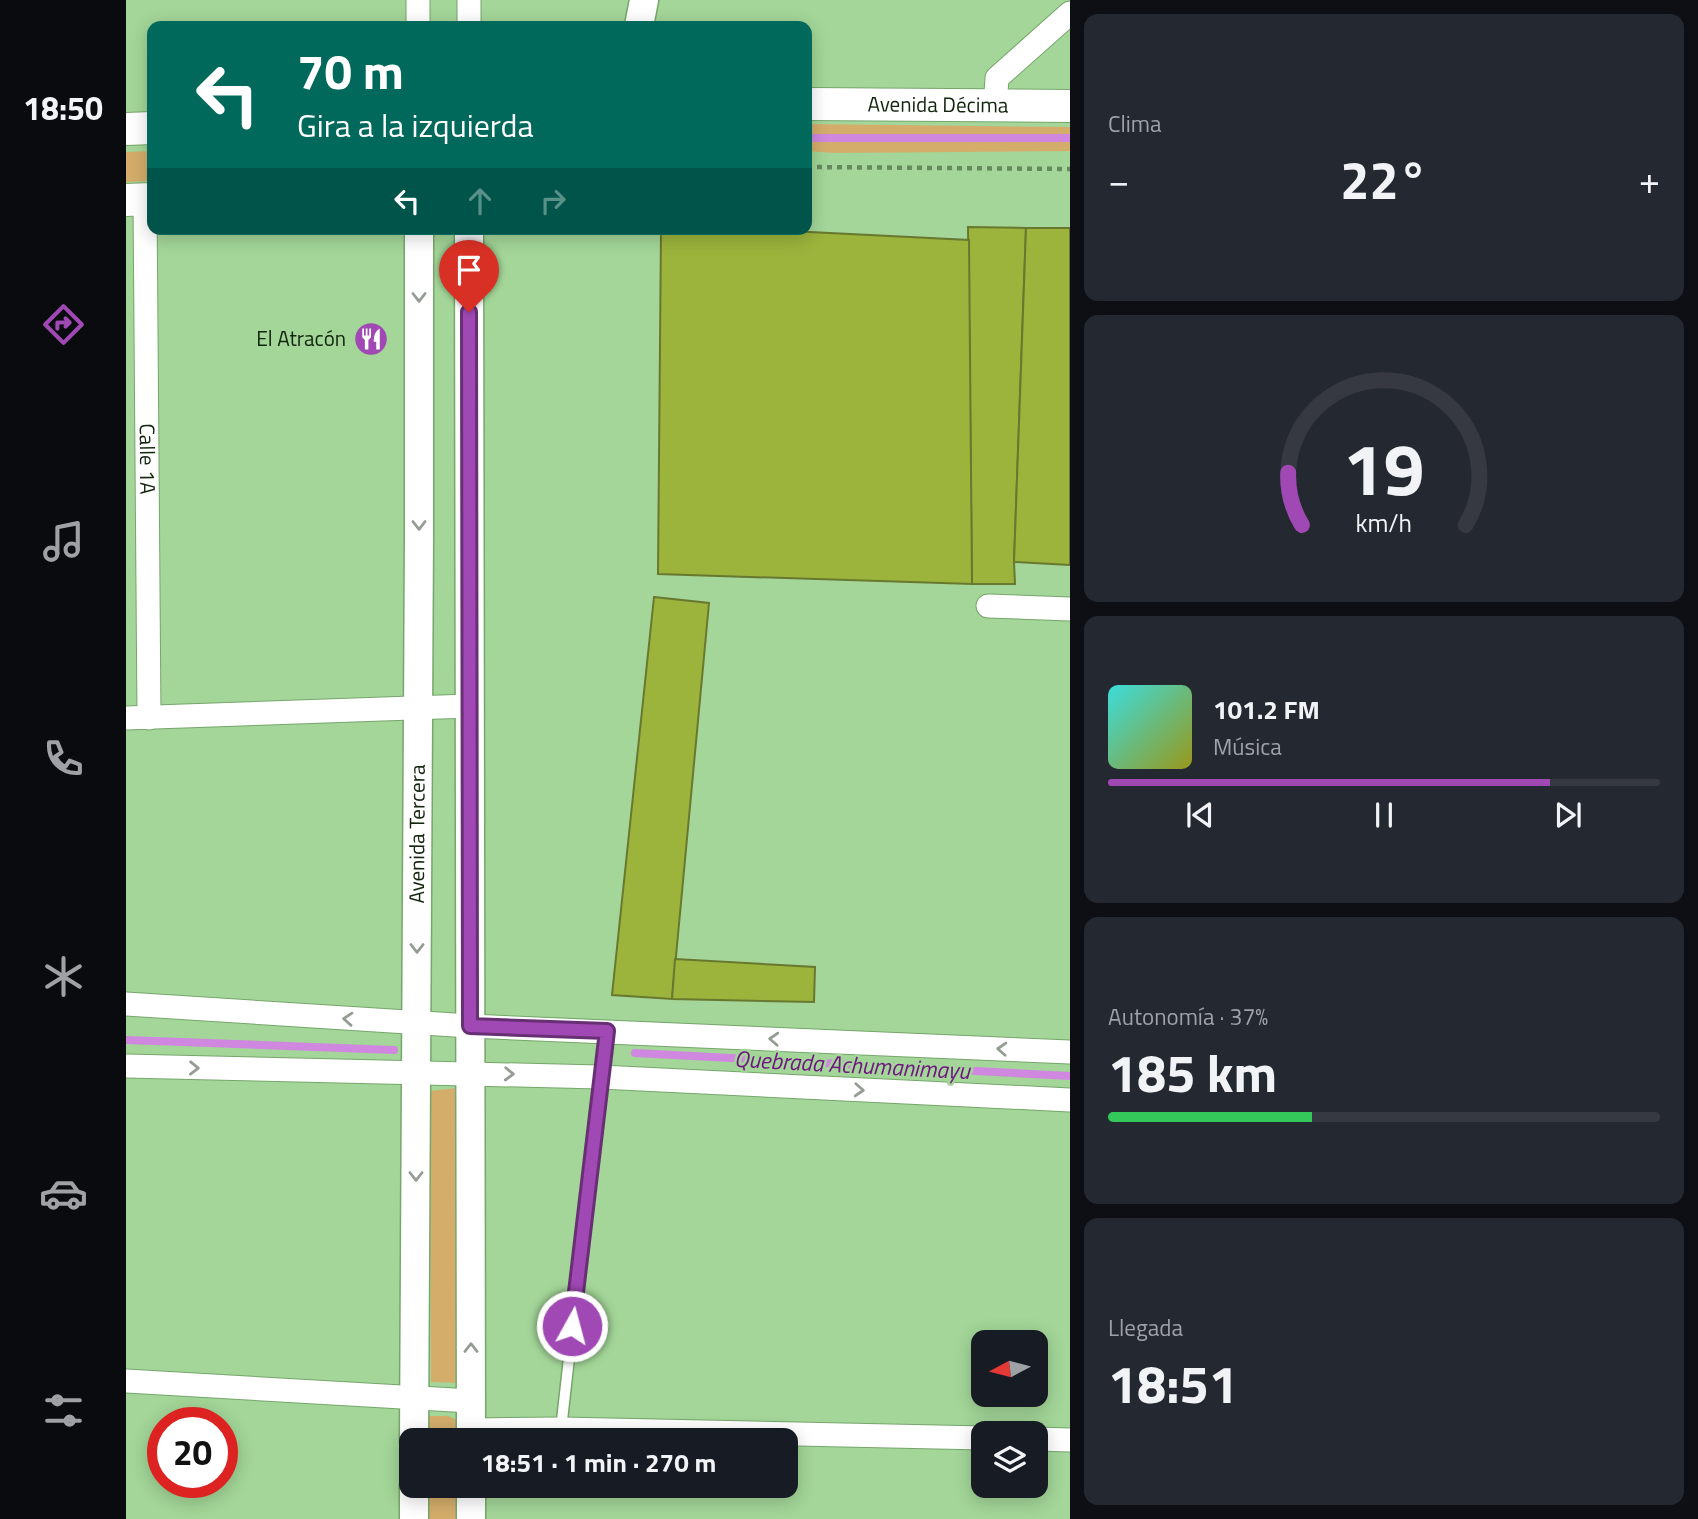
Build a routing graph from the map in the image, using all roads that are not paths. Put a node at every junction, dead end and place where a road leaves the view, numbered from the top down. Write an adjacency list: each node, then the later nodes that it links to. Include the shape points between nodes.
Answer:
1 (418, 0): 5 (street)
2 (469, 0): 6 (street)
3 (644, 0): 7 (street)
4 (1070, 13): 10 (street, via 997,78)
5 (418, 21)
6 (469, 21)
7 (640, 21)
8 (812, 104): 10 (main road, Avenida Décima)
9 (1070, 106): 10 (main road, Avenida Décima)
10 (995, 107)
11 (147, 128): 12 (main road)
12 (126, 129)
13 (141, 200): 21 (street, Calle 1A)
14 (418, 235): 19 (street, Avenida Tercera, one-way to 19)
15 (469, 235): 18 (street)
16 (988, 606): 17 (street)
17 (1070, 609)
18 (469, 706): 19 (street); 24 (street)
19 (419, 707): 21 (street); 23 (street, Avenida Tercera, one-way to 23)
20 (126, 718): 21 (street)
21 (149, 718)
22 (126, 1004): 23 (street, one-way to 22)
23 (416, 1023): 24 (street); 28 (street, Avenida Tercera)
24 (470, 1026): 25 (street); 29 (street)
25 (607, 1031): 26 (street, one-way to 25); 30 (lane)
26 (1070, 1052)
27 (126, 1066): 28 (street, one-way to 28)
28 (416, 1072): 29 (street); 33 (street, Avenida Tercera, one-way to 33)
29 (470, 1073): 30 (street, one-way to 30); 34 (street, one-way to 29)
30 (600, 1077): 31 (street, one-way to 31); 37 (lane)
31 (1070, 1100)
32 (126, 1381): 33 (street)
33 (414, 1397): 34 (street); 35 (street, Avenida Tercera)
34 (471, 1401): 36 (street)
35 (414, 1428)
36 (471, 1428)
37 (561, 1428)
38 (798, 1434): 39 (street)
39 (971, 1438)
40 (1048, 1439): 41 (street)
41 (1070, 1440)
42 (414, 1498): 44 (street)
43 (471, 1498): 45 (street)
44 (414, 1519)
45 (471, 1519)

